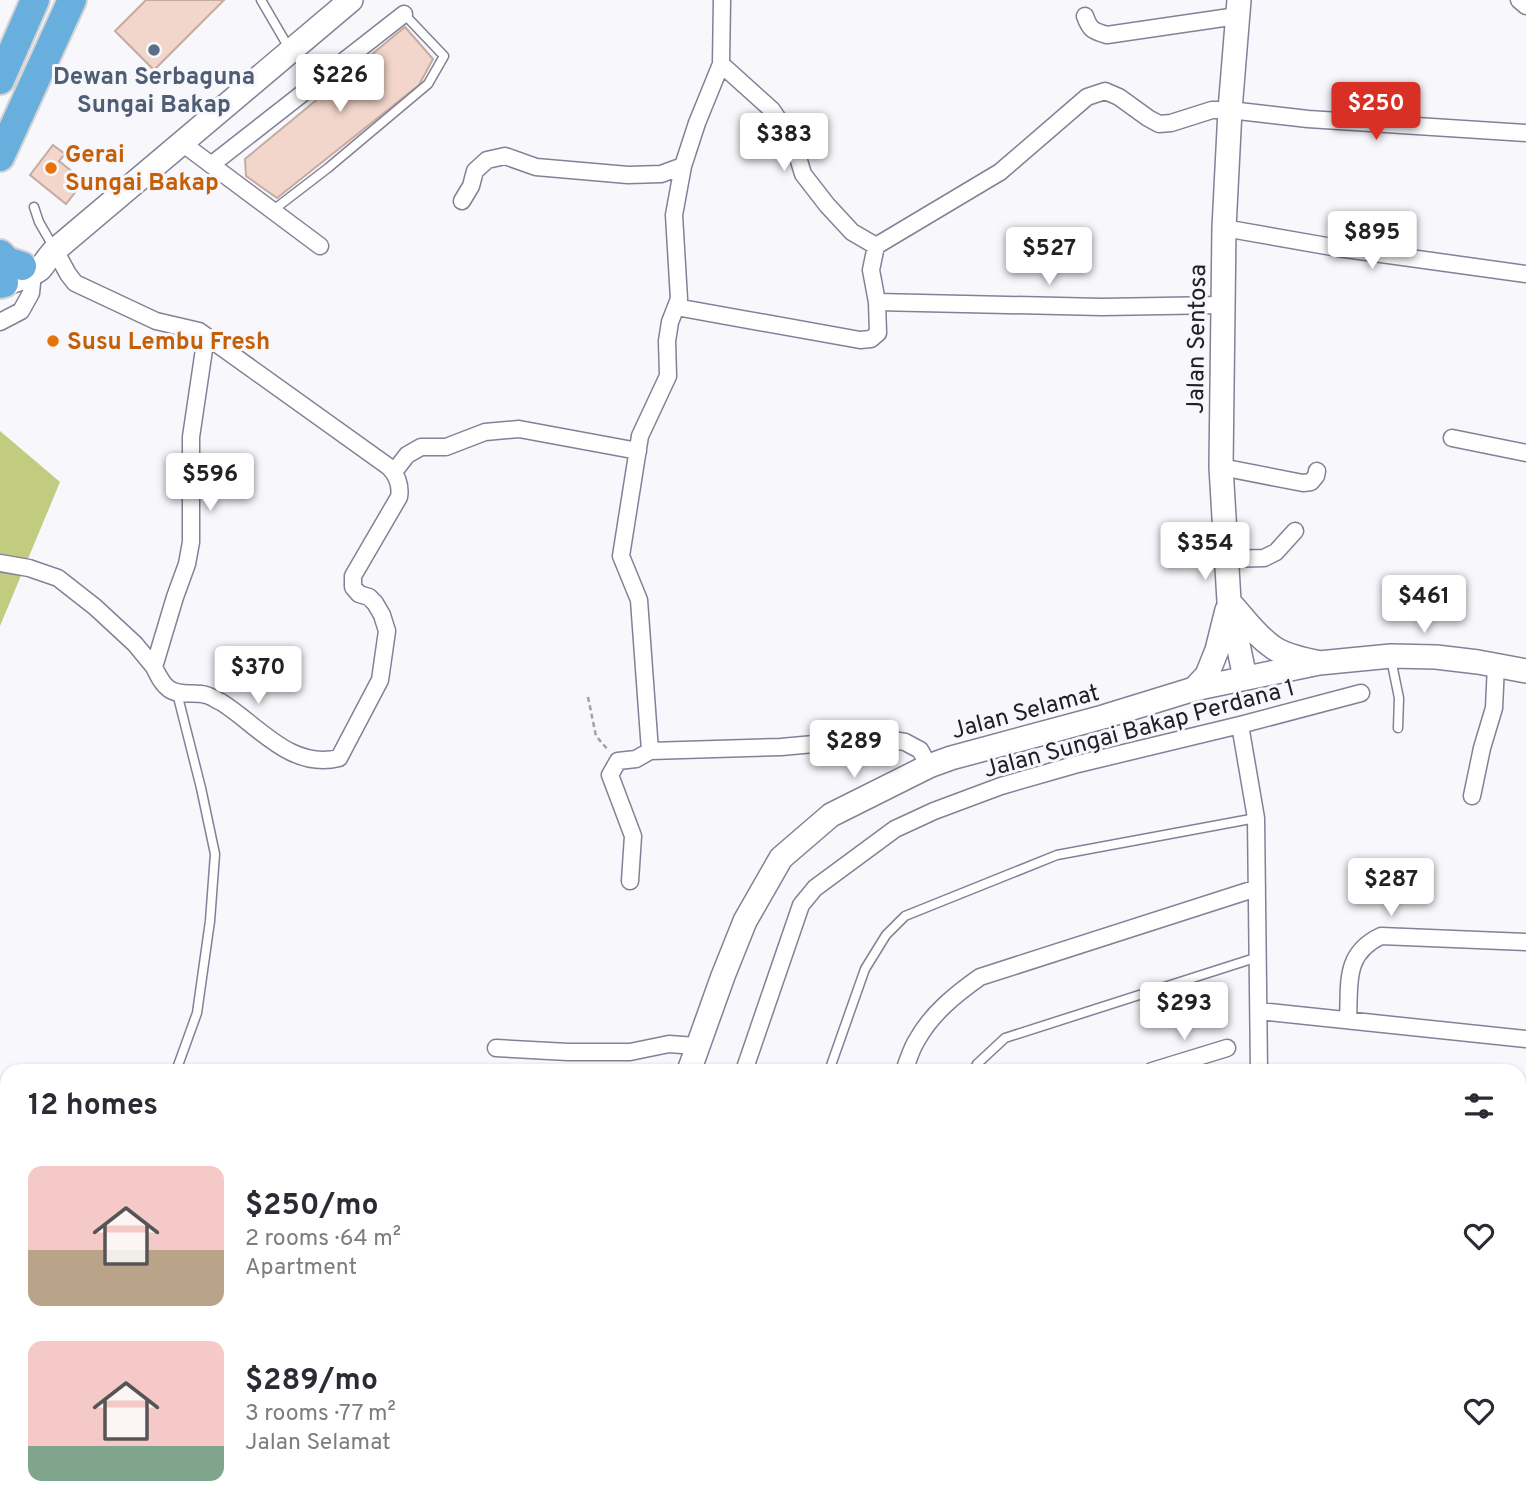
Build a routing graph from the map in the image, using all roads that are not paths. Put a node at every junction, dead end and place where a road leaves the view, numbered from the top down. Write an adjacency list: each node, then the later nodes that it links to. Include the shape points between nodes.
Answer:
1 (35, 0): 13 (highway)
2 (72, 0): 17 (highway)
3 (261, 0): 11 (lane)
4 (722, 0): 12 (street)
5 (1518, 0): 7 (street)
6 (343, 3): 11 (main road)
7 (1526, 6)
8 (1238, 8): 10 (street, via 1107,35 1090,28); 14 (main road, Jalan Sentosa)
9 (404, 14): 18 (street); 22 (lane, via 444,56 428,84)
10 (1085, 16)
11 (291, 51): 16 (main road)
12 (721, 64): 19 (street); 25 (street, via 772,110 793,141 803,174 827,205 852,232)
13 (0, 80)
14 (1230, 110): 15 (street); 23 (main road, Jalan Sentosa); 25 (street, via 1159,124 1105,91 1087,97 1000,172)
15 (1526, 133)
16 (182, 143): 18 (street); 26 (main road)
17 (1, 158)
18 (211, 165): 22 (street)
19 (683, 166): 20 (street, via 660,174 628,175 536,167 505,156 487,160 475,172); 30 (street, via 674,215)
20 (462, 201)
21 (34, 207): 26 (lane, via 39,222)
22 (272, 211): 24 (street)
23 (1224, 228): 27 (street); 29 (main road, Jalan Sentosa)
24 (320, 246)
25 (876, 246): 28 (street, via 871,270)
26 (18, 269): 31 (street, via 31,293 21,311); 32 (street, via 68,274 75,283 156,321)
27 (1526, 274)
28 (877, 302): 29 (street); 30 (street, via 878,333 860,340)
29 (1222, 305): 36 (main road, Jalan Sentosa)
30 (676, 307): 34 (street, via 667,341 668,376 640,436)
31 (0, 322)
32 (206, 336): 38 (street); 46 (street, via 191,437 191,542)
33 (1452, 438): 35 (street)
34 (638, 451): 38 (street, via 519,429 485,432 446,447 421,447 407,455); 54 (street, via 621,556 639,600)
35 (1526, 453)
36 (1221, 467): 37 (street, via 1303,483 1311,482); 40 (main road, Jalan Sentosa)
37 (1317, 471)
38 (394, 472): 50 (street, via 399,497 353,576 353,587 375,603 387,631 380,680 339,758 310,760 289,752 205,694)
39 (1295, 531): 40 (street, via 1264,558)
40 (1225, 559): 42 (main road, Jalan Sentosa)
41 (0, 563): 46 (street, via 58,578 135,644)
42 (1229, 601): 44 (main road, via 1275,649); 48 (main road, Jalan Sentosa); 49 (main road, via 1217,650 1207,675)
43 (1391, 656): 44 (main road, Jalan Selamat); 45 (main road, Jalan Selamat); 53 (lane, via 1399,698)
44 (1319, 663): 48 (main road, Jalan Selamat)
45 (1496, 665): 47 (main road, Jalan Selamat); 56 (street, via 1494,708)
46 (153, 667): 50 (street, via 167,688)
47 (1526, 671)
48 (1245, 678): 49 (main road, Jalan Selamat)
49 (1194, 690): 55 (main road, Jalan Selamat)
50 (177, 693): 68 (lane, via 215,854 197,1013)
51 (1361, 693): 52 (street, Jalan Sungai Bakap Perdana 1)
52 (1240, 725): 57 (street); 70 (street, Jalan Sungai Bakap Perdana 1, via 1001,786 895,829 815,888 801,905)
53 (1398, 728)
54 (650, 751): 55 (street, via 880,738 920,750); 58 (street, via 618,761 610,775 633,836)
55 (929, 766): 65 (main road, Jalan Selamat, via 831,815 781,858 745,921)
56 (1472, 796)
57 (1256, 818): 59 (street); 71 (lane, via 1057,855 905,916 886,935 865,969)
58 (631, 881)
59 (1257, 888): 61 (street); 72 (street, via 980,977 939,1011 916,1040)
60 (1526, 942): 63 (street, via 1381,936 1370,941 1352,962)
61 (1258, 957): 62 (street); 73 (lane, via 1005,1038)
62 (1259, 1011): 63 (street); 75 (street)
63 (1348, 1020): 64 (street)
64 (1526, 1039)
65 (696, 1046): 66 (street, via 668,1044 630,1052); 69 (main road, Jalan Selamat)
66 (496, 1048)
67 (1227, 1048): 74 (street)
68 (179, 1064)
69 (691, 1064)
70 (746, 1064)
71 (831, 1064)
72 (907, 1064)
73 (977, 1064)
74 (1175, 1064)
75 (1259, 1064)

